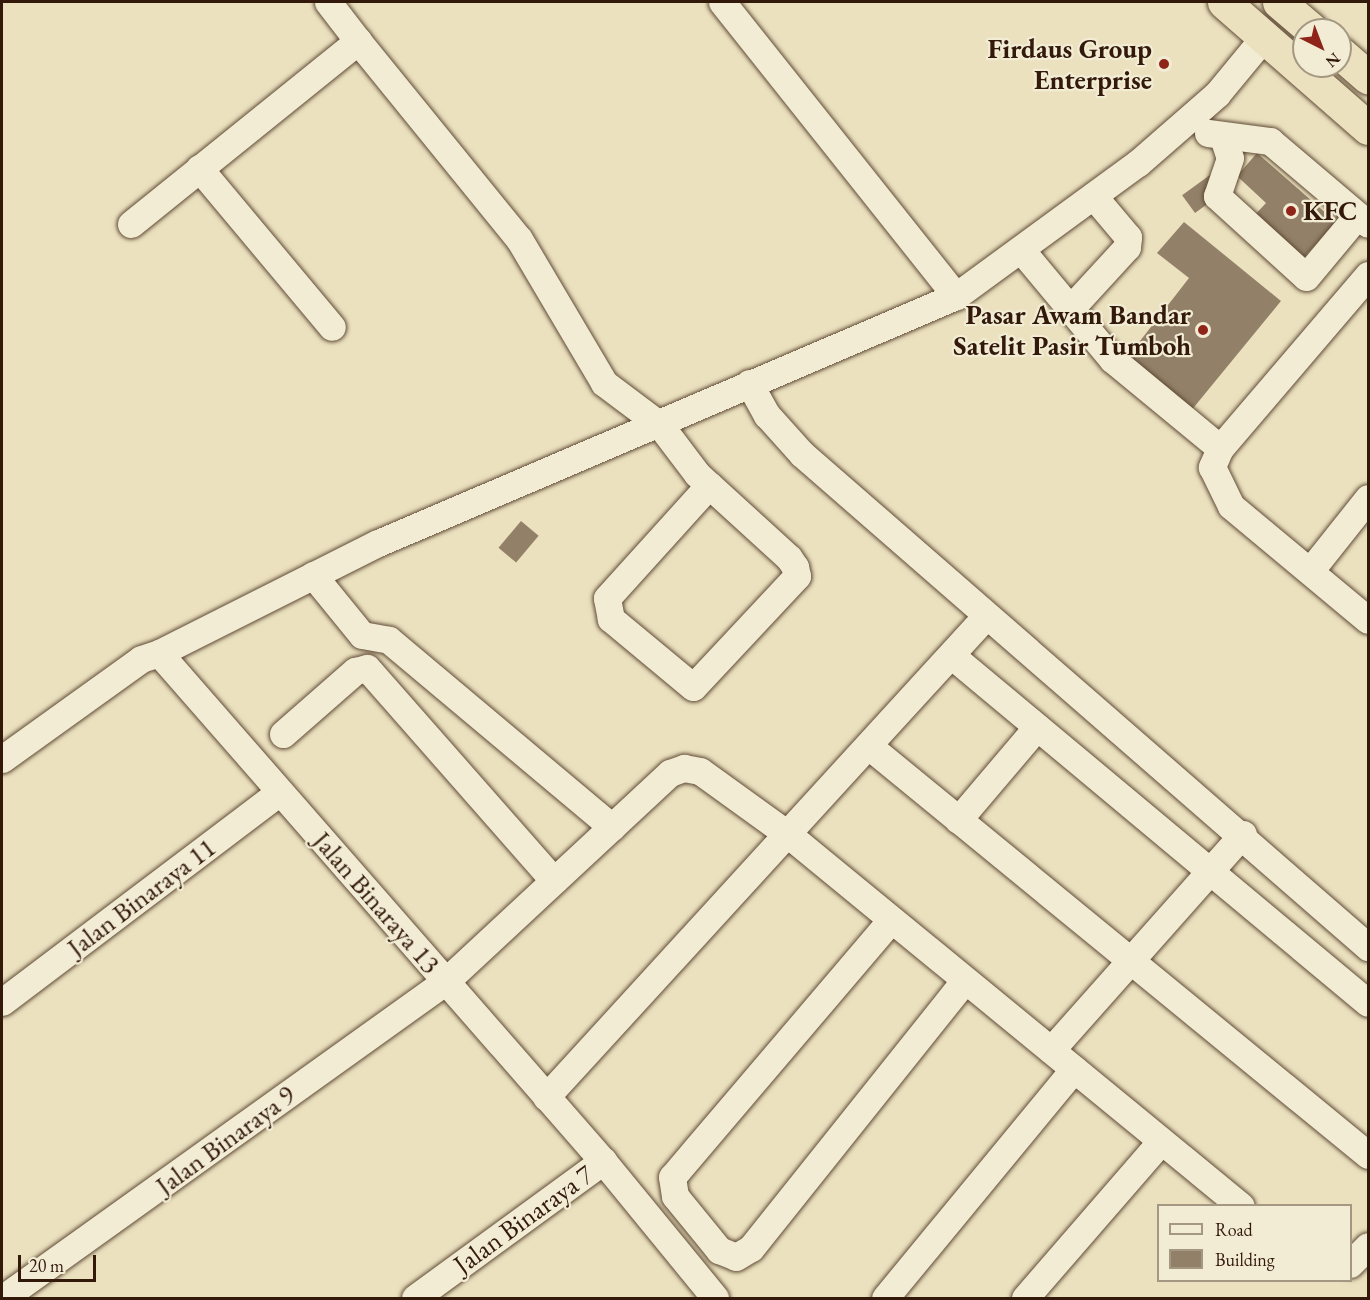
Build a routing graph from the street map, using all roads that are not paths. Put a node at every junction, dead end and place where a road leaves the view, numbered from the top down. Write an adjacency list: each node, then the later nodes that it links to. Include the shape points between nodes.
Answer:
1 (328, 2): 7 (street)
2 (722, 2): 19 (street)
3 (1224, 2): 6 (highway)
4 (1279, 2): 5 (highway)
5 (1298, 18)
6 (1265, 36): 10 (street); 11 (highway)
7 (358, 41): 13 (street); 23 (street, via 519,239 604,383)
8 (1352, 63): 9 (highway)
9 (1368, 77)
10 (1190, 119): 12 (street, via 1211,135); 14 (street)
11 (1368, 128)
12 (1223, 137): 15 (street, via 1245,134 1270,141); 15 (street, via 1230,158 1217,196 1306,277)
13 (199, 168): 16 (street); 21 (street)
14 (1095, 198): 17 (street); 20 (street, via 1128,237 1127,247)
15 (1362, 221)
16 (131, 224)
17 (1022, 251): 19 (street); 20 (street)
18 (1368, 275): 24 (street)
19 (956, 296): 22 (street)
20 (1070, 309): 24 (street, via 1112,359)
21 (332, 327)
22 (749, 383): 23 (street); 29 (street, via 782,435)
23 (660, 425): 25 (street); 28 (street)
24 (1220, 448): 27 (street, via 1212,467 1231,506)
25 (710, 485): 25 (street, via 789,558 797,576 693,687 610,619 607,598)
26 (1368, 498): 27 (street)
27 (1310, 571): 30 (street)
28 (313, 575): 31 (street); 32 (street)
29 (985, 617): 33 (street); 42 (street)
30 (1368, 620)
31 (362, 635): 34 (street); 41 (street, via 389,640)
32 (159, 652): 38 (street, via 141,659); 39 (street, Jalan Binaraya 13)
33 (951, 656): 35 (street); 37 (street)
34 (367, 668): 36 (street, via 355,671); 45 (street)
35 (1037, 727): 40 (street); 44 (street)
36 (283, 734)
37 (870, 747): 40 (street); 43 (street)
38 (2, 759)
39 (280, 792): 49 (street, Jalan Binaraya 13); 51 (street, Jalan Binaraya 11)
40 (958, 820): 48 (street)
41 (612, 827): 43 (street, Jalan Binaraya 9, via 670,773 684,768 699,771); 45 (street, Jalan Binaraya 9)
42 (1243, 834): 44 (street); 47 (street)
43 (790, 836): 46 (street, Jalan Binaraya 9); 55 (street)
44 (1209, 871): 48 (street); 52 (street)
45 (554, 881): 49 (street, Jalan Binaraya 9)
46 (890, 921): 50 (street, Jalan Binaraya 9); 50 (street, via 672,1176 675,1196 719,1250 736,1257 757,1242)
47 (1368, 947)
48 (1130, 960): 53 (street); 57 (street)
49 (446, 981): 55 (street, Jalan Binaraya 13); 62 (street, Jalan Binaraya 9)
50 (963, 982): 53 (street, Jalan Binaraya 9)
51 (2, 1002)
52 (1368, 1003)
53 (1051, 1050): 54 (street, Jalan Binaraya 9)
54 (1074, 1069): 56 (street, Jalan Binaraya 9); 65 (street)
55 (546, 1097): 58 (street, Jalan Binaraya 13)
56 (1160, 1142): 59 (street, Jalan Binaraya 9); 66 (street)
57 (1368, 1155)
58 (603, 1161): 63 (street, Jalan Binaraya 7); 64 (street, Jalan Binaraya 13)
59 (1238, 1204)
60 (1368, 1246): 61 (street)
61 (1352, 1261)
62 (3, 1299)
63 (415, 1299)
64 (715, 1299)
65 (885, 1299)
66 (1025, 1299)

